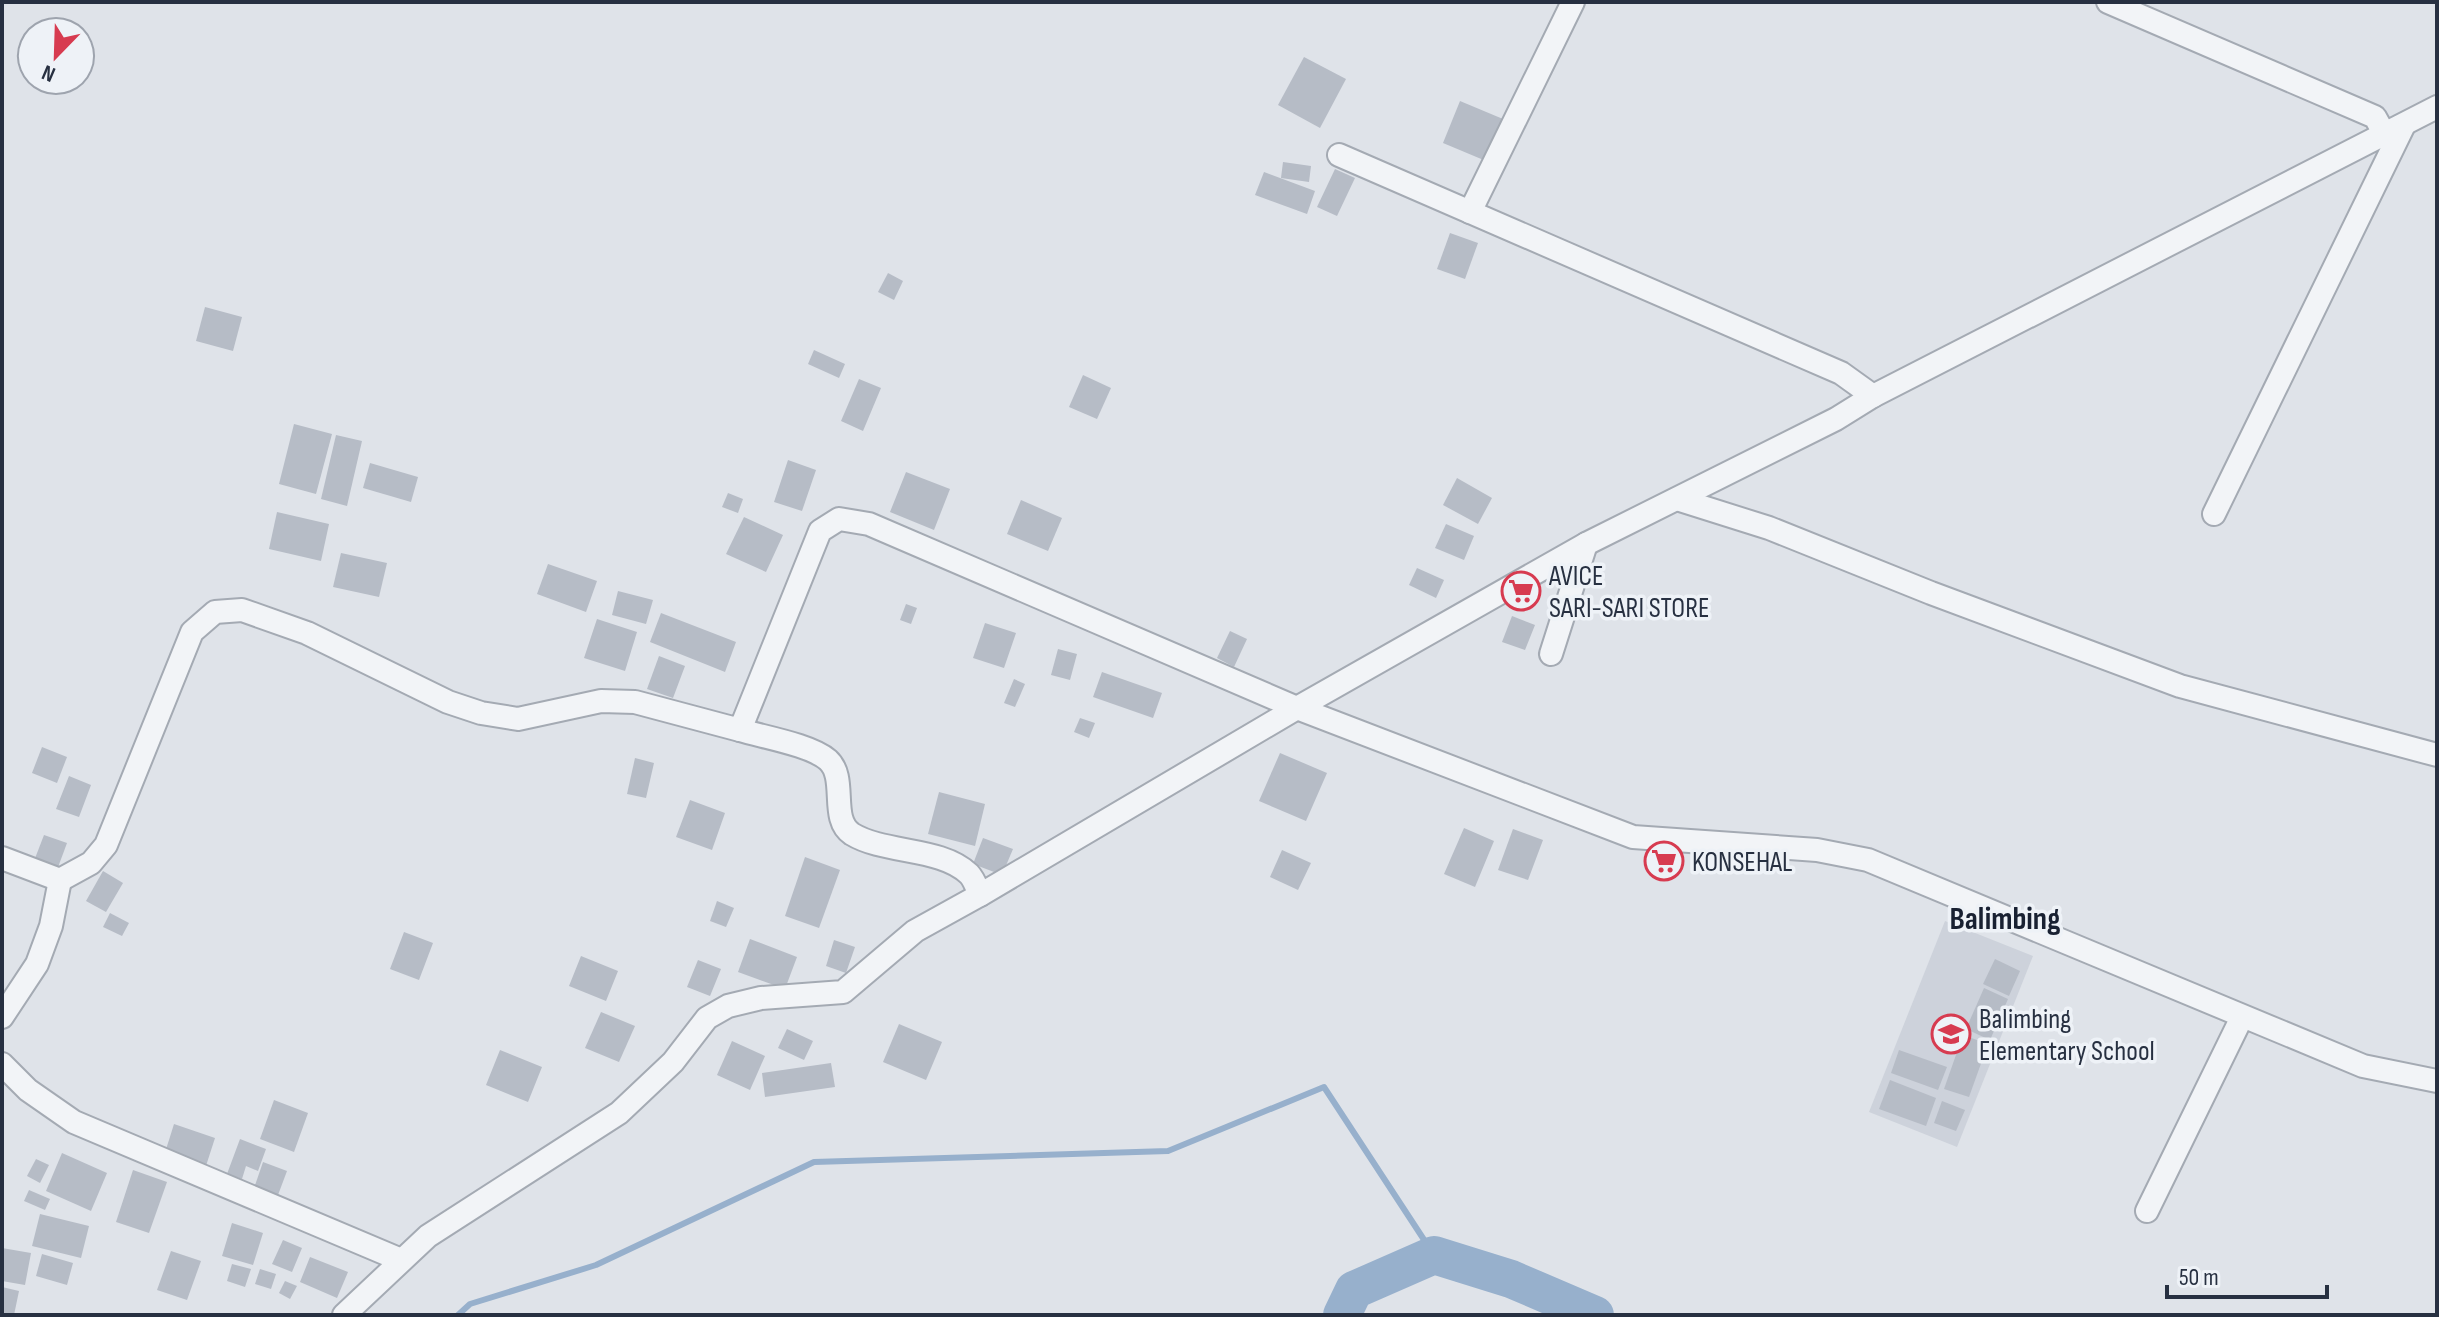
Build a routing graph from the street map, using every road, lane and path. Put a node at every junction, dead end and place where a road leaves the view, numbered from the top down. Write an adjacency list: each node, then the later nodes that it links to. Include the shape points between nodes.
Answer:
1 (1573, 2): 6 (street)
2 (2108, 2): 4 (street)
3 (2437, 107): 4 (street)
4 (2395, 130): 7 (street); 9 (street)
5 (1339, 155): 6 (street)
6 (1470, 212): 7 (street, via 1841,373)
7 (1873, 396): 8 (street)
8 (1677, 499): 10 (street); 14 (street, via 1769,528 2180,686)
9 (2214, 514)
10 (1586, 544): 11 (street); 12 (street)
11 (1551, 654)
12 (1297, 708): 13 (street, via 869,524 839,519 820,531); 17 (street); 19 (street, via 1633,837 1817,850 1868,860)
13 (740, 730): 16 (street, via 635,702 601,701 518,719 481,713 307,633 242,610 215,612 192,632 106,845 91,863); 17 (street, via 823,757 837,772 847,831 956,864 971,876)
14 (2437, 755)
15 (2, 858): 16 (street)
16 (60, 880): 18 (street, via 37,964)
17 (980, 895): 23 (street, via 915,931 843,992 761,998 707,1018 673,1062 619,1113 428,1236)
18 (2, 1017)
19 (2242, 1017): 21 (street, via 2363,1066); 22 (street)
20 (2, 1064): 23 (street, via 74,1122)
21 (2437, 1081)
22 (2147, 1211)
23 (401, 1260): 24 (street)
24 (344, 1315)

